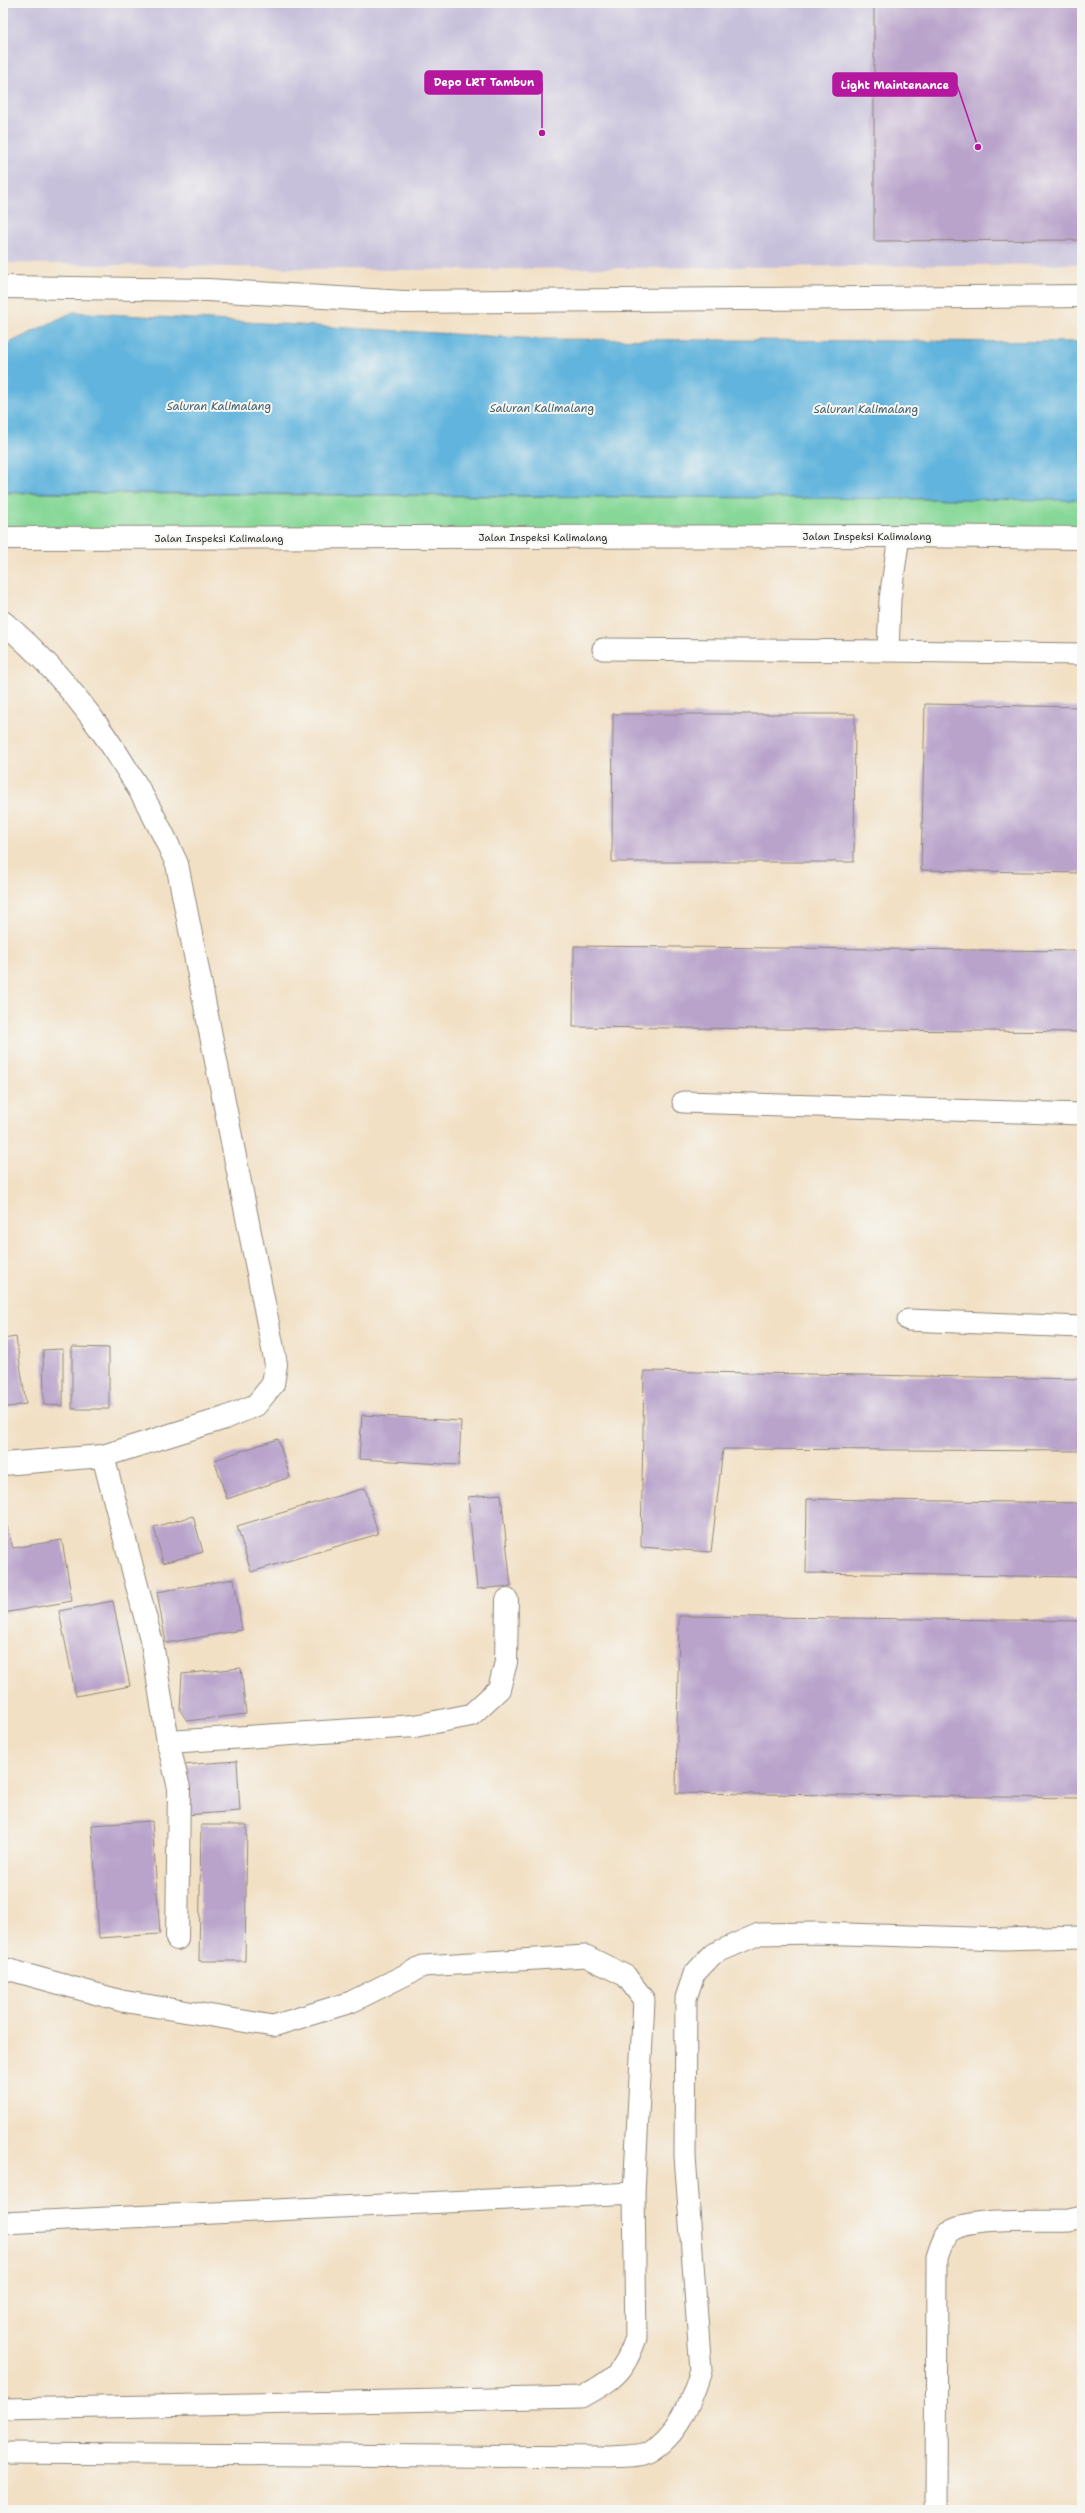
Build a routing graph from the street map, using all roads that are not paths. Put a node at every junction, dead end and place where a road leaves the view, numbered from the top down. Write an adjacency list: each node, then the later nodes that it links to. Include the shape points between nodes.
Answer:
1 (3, 288): 2 (street, via 208,290 404,302)
2 (1082, 296)
3 (899, 536): 4 (street, Jalan Inspeksi Kalimalang); 5 (street, Jalan Inspeksi Kalimalang); 8 (lane, via 890,599)
4 (3, 538)
5 (1082, 538)
6 (3, 622): 14 (street, via 24,640 74,696 115,752 158,820 177,864 276,1364 273,1384 256,1404 225,1418)
7 (603, 649): 8 (lane)
8 (888, 651): 9 (lane)
9 (1082, 654)
10 (683, 1102): 11 (lane)
11 (1082, 1114)
12 (908, 1320): 13 (lane)
13 (1082, 1327)
14 (103, 1456): 15 (street); 17 (street, via 152,1643)
15 (3, 1464)
16 (507, 1600): 17 (street, via 506,1662 499,1689 470,1715 415,1726)
17 (168, 1742): 19 (street, via 179,1788)
18 (1082, 1937): 25 (lane, via 1004,1939 814,1933 759,1934 713,1954 694,1974 686,1998 685,2156 701,2371 690,2405 673,2432 648,2452 609,2458)
19 (177, 1939)
20 (3, 1968): 21 (lane, via 122,2001 273,2026 351,2002 422,1966 586,1956 626,1976 644,2000)
21 (634, 2193): 23 (lane); 24 (lane, via 636,2338 629,2359 612,2380 582,2396)
22 (1082, 2217): 26 (lane, via 1069,2220 971,2224 951,2231 942,2242 937,2257)
23 (3, 2223)
24 (3, 2409)
25 (3, 2453)
26 (936, 2510)

